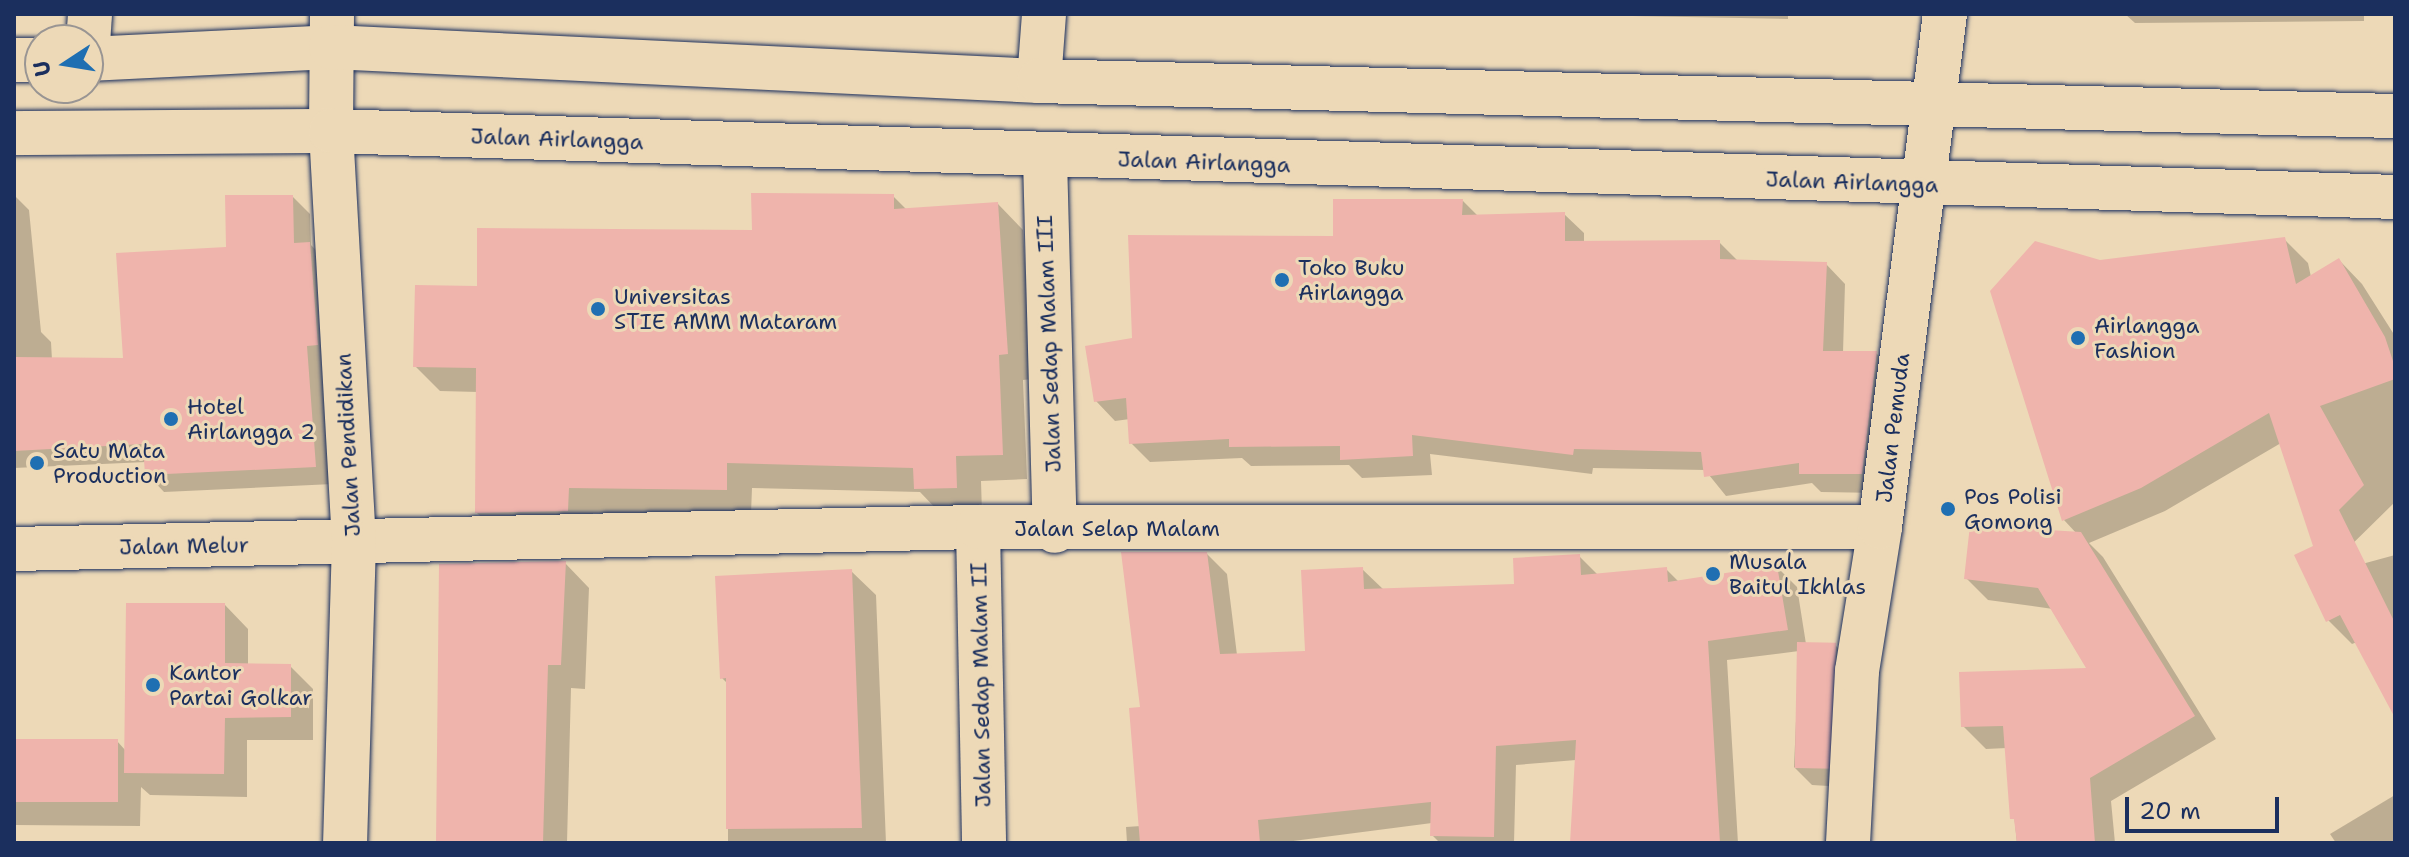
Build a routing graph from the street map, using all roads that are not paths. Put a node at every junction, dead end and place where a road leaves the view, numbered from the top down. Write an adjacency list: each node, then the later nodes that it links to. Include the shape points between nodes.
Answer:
1 (1044, 14): 5 (main road)
2 (1945, 14): 6 (main road, Jalan Pemuda)
3 (332, 31): 4 (main road); 5 (main road); 8 (main road, Jalan Pendidikan)
4 (104, 57)
5 (1039, 81): 6 (main road)
6 (1933, 104): 7 (main road); 11 (main road, Jalan Pemuda)
7 (2395, 116)
8 (331, 131): 9 (main road, Jalan Airlangga); 10 (main road, Jalan Airlangga); 16 (main road, Jalan Pendidikan)
9 (14, 133)
10 (1045, 158): 11 (main road, Jalan Airlangga); 15 (main road, Jalan Sedap Malam III)
11 (1924, 184): 12 (main road, Jalan Airlangga); 14 (main road, Jalan Pemuda)
12 (2395, 197)
13 (978, 527): 15 (main road, Jalan Selap Malam); 16 (main road, Jalan Selap Malam); 19 (main road, Jalan Sedap Malam II)
14 (1880, 527): 15 (main road, Jalan Selap Malam); 20 (main road, Jalan Pemuda, via 1857,671)
15 (1055, 531)
16 (354, 542): 17 (main road, Jalan Melur); 18 (main road, Jalan Pendidikan)
17 (14, 549)
18 (345, 843)
19 (984, 843)
20 (1848, 843)

